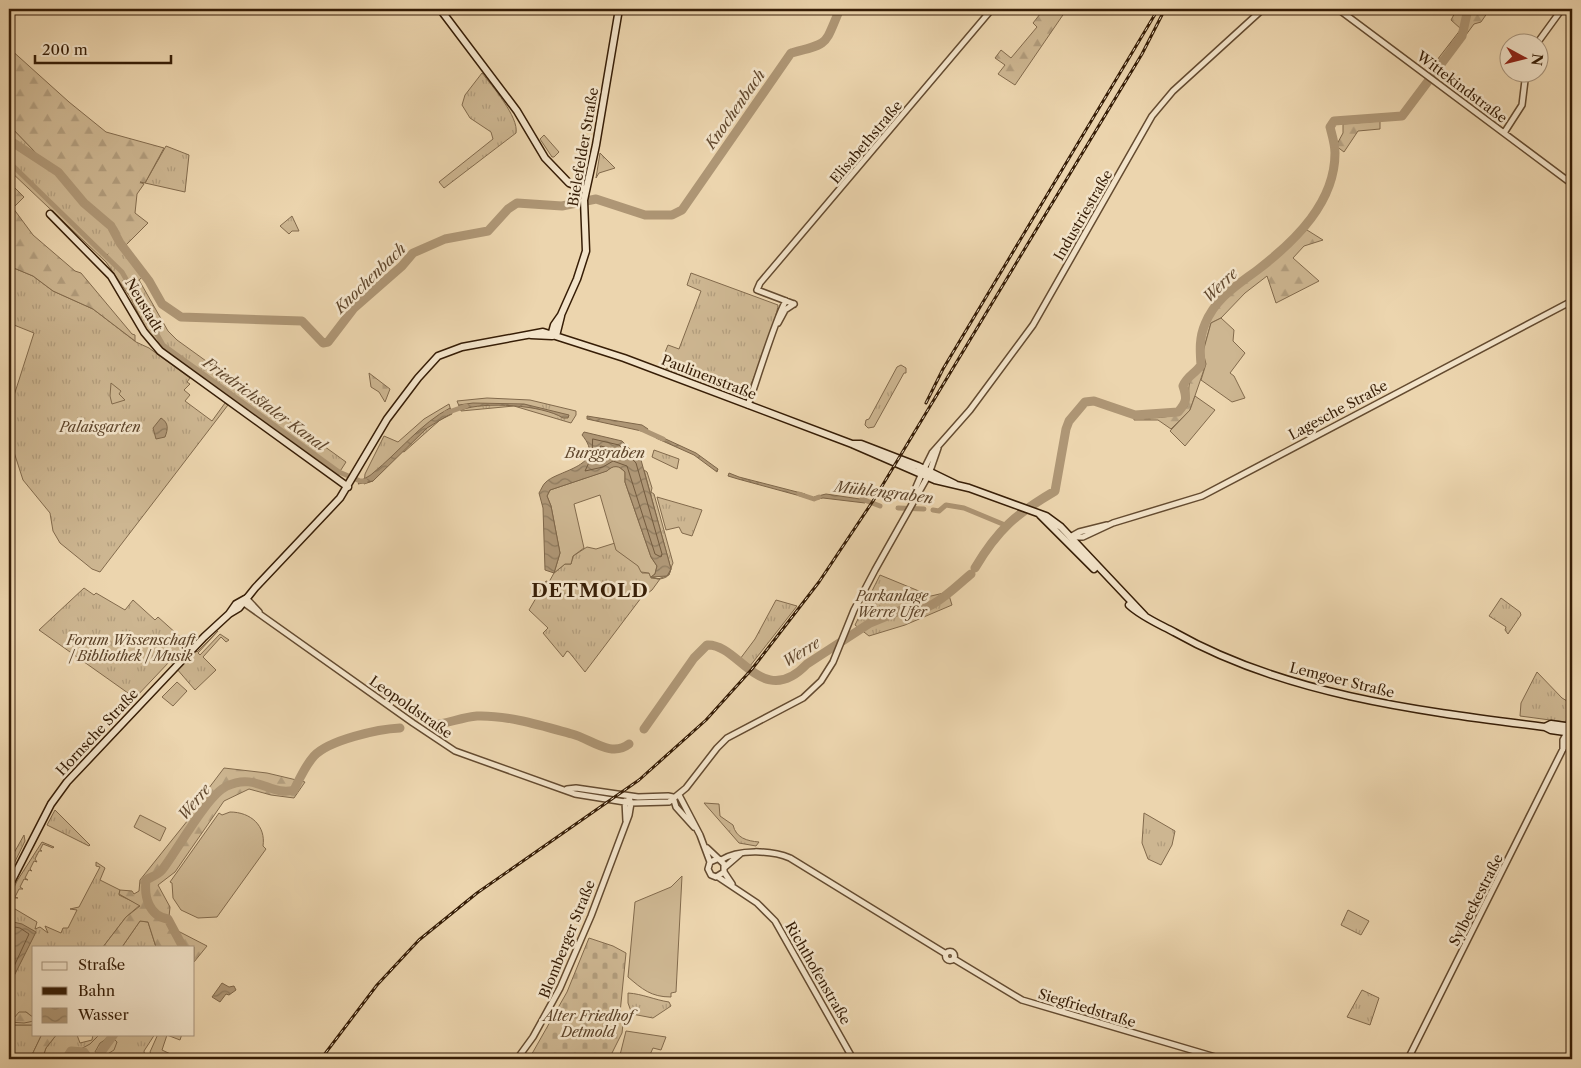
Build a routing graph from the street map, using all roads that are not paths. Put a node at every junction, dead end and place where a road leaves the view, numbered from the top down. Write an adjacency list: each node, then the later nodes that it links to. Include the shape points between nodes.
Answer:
1 (440, 9): 11 (main road, via 517,111 545,158 563,178)
2 (619, 9): 11 (main road, Bielefelder Straße)
3 (992, 9): 13 (street, Elisabethstraße, via 760,283 757,290)
4 (1263, 9): 18 (street, Industriestraße, via 1173,92 1152,116 1033,326 938,447)
5 (1338, 9): 9 (street, Wittekindstraße)
6 (1562, 9): 7 (street)
7 (1545, 32)
8 (1525, 82): 9 (street, via 1522,105)
9 (1504, 133): 10 (street, Wittekindstraße)
10 (1572, 184)
11 (586, 190): 16 (main road, Bielefelder Straße, via 586,251)
12 (50, 214): 19 (main road, Neustadt, via 111,276 144,332 160,350)
13 (786, 301): 15 (street); 15 (street, via 794,304 788,306)
14 (1572, 301): 20 (street, Lagesche Straße, via 1202,496)
15 (778, 324): 17 (street)
16 (553, 335): 17 (main road, Paulinenstraße); 19 (main road, Paulinenstraße, via 543,332 444,353 418,378 387,420)
17 (748, 405): 18 (main road, Paulinenstraße)
18 (926, 472): 20 (main road, Paulinenstraße, via 1050,518); 24 (street, Industriestraße, via 850,619 827,674 808,695 727,738)
19 (351, 481): 21 (main road, Hornsche Straße, via 342,495)
20 (1068, 538): 22 (main road, Lemgoer Straße, via 1145,616 1206,649 1282,678 1400,707)
21 (245, 601): 23 (street, Leopoldstraße, via 449,747); 36 (main road, Hornsche Straße, via 236,604 62,788)
22 (1571, 730): 40 (street, Sylbeckestraße, via 1563,740 1563,749)
23 (565, 789): 25 (street, Leopoldstraße); 27 (street, Leopoldstraße, via 575,794)
24 (679, 795): 26 (street); 28 (street)
25 (628, 796): 26 (street, Leopoldstraße); 27 (street, Blomberger Straße)
26 (672, 797): 27 (street, Leopoldstraße, via 668,802); 28 (street, via 676,807)
27 (628, 803): 37 (street, Blomberger Straße, via 626,821 560,988)
28 (697, 829): 29 (street)
29 (705, 846): 31 (street); 32 (street)
30 (741, 853): 31 (street); 33 (street); 39 (street, Siegfriedstraße, via 790,858 946,954 953,953 954,959 1022,1000)
31 (719, 860): 32 (street); 33 (street)
32 (710, 862): 34 (street, via 708,871)
33 (725, 869): 34 (street); 35 (street, Richthofenstraße)
34 (718, 876): 35 (street, Richthofenstraße)
35 (732, 884): 38 (street, Richthofenstraße, via 764,909 780,928)
36 (9, 886)
37 (517, 1059)
38 (854, 1059)
39 (1222, 1059)
40 (1408, 1059)

